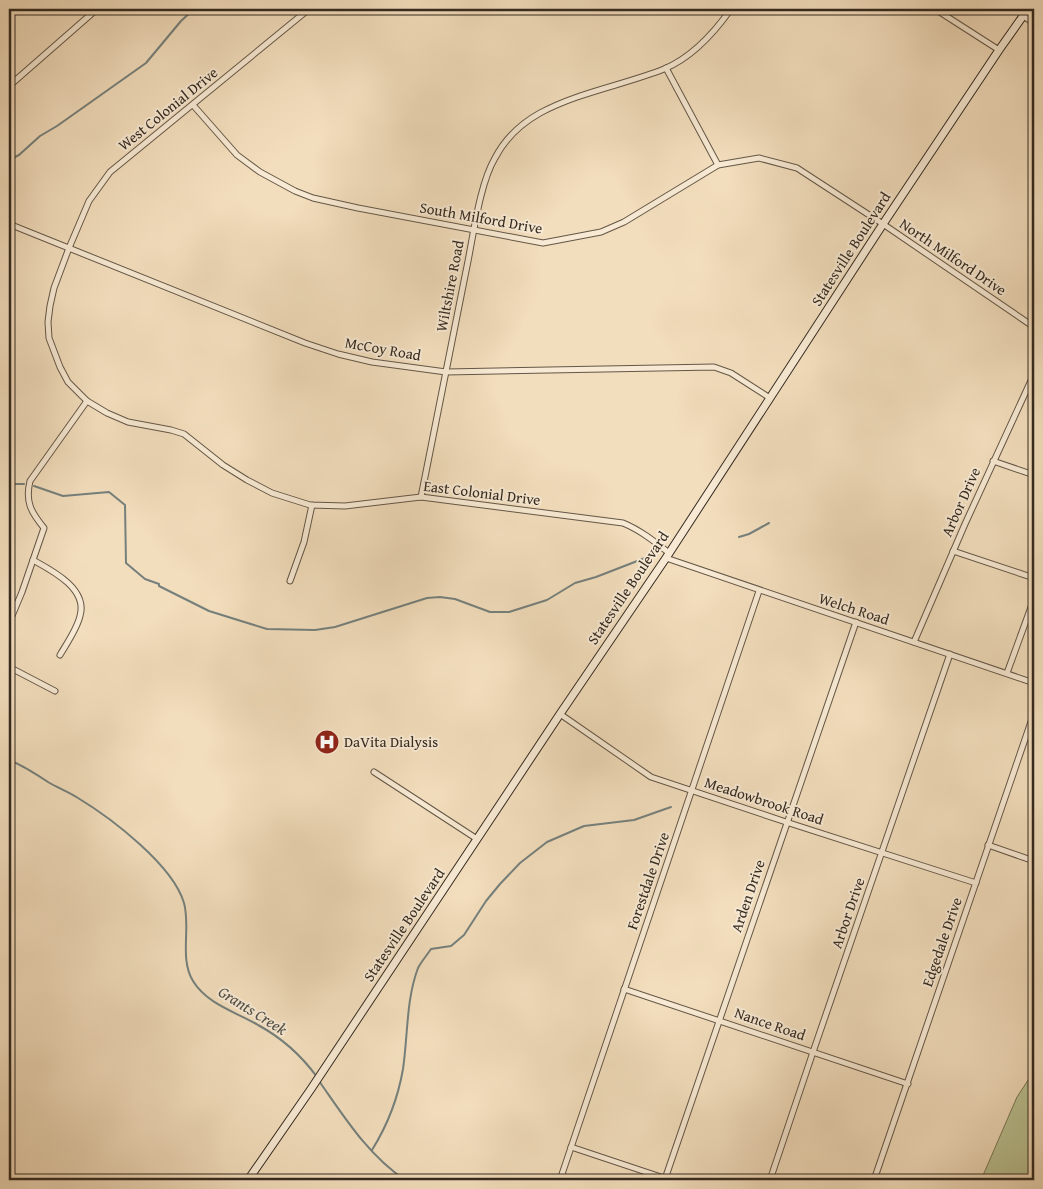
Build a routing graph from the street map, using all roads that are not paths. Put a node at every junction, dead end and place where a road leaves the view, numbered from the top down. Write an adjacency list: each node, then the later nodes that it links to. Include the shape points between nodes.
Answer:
1 (97, 9): 10 (street)
2 (309, 9): 11 (street, West Colonial Drive)
3 (731, 9): 9 (street, Wiltshire Road, via 694,50)
4 (935, 9): 8 (street)
5 (1028, 9): 6 (main road, Statesville Boulevard)
6 (1023, 16): 7 (street); 8 (main road, Statesville Boulevard)
7 (1034, 23)
8 (999, 50): 14 (main road, Statesville Boulevard)
9 (666, 68): 12 (street); 15 (street, Wiltshire Road, via 561,103 525,122 494,158)
10 (9, 86)
11 (193, 104): 15 (street, South Milford Drive, via 237,155 295,191 313,198); 16 (street, West Colonial Drive, via 110,172 89,201)
12 (718, 165): 14 (street, South Milford Drive, via 759,158 797,168); 15 (street, South Milford Drive, via 624,222 601,232 542,243)
13 (9, 224): 16 (street, McCoy Road)
14 (883, 224): 17 (street, North Milford Drive); 20 (main road, Statesville Boulevard)
15 (474, 230): 18 (street, Wiltshire Road)
16 (69, 248): 18 (street, McCoy Road, via 338,354); 21 (street, East Colonial Drive, via 50,306 49,338 68,382)
17 (1034, 327)
18 (446, 372): 20 (street, McCoy Road, via 714,367 731,373); 24 (street, Wiltshire Road)
19 (1034, 374): 22 (street, Arbor Drive)
20 (770, 398): 27 (main road, Statesville Boulevard)
21 (87, 401): 25 (street, East Colonial Drive, via 128,422 184,434 247,480); 28 (street, via 30,481 28,492 32,514 44,528)
22 (993, 461): 23 (street); 26 (street, Arbor Drive)
23 (1034, 475)
24 (421, 498): 25 (street, East Colonial Drive, via 345,506); 27 (street, East Colonial Drive, via 623,523 643,533)
25 (312, 505): 30 (street, via 304,542)
26 (953, 550): 29 (street); 35 (street, Arbor Drive)
27 (668, 555): 31 (street, Welch Road); 43 (main road, Statesville Boulevard)
28 (33, 560): 34 (street); 37 (street, via 74,588 79,598 80,616)
29 (1034, 578)
30 (290, 581)
31 (759, 590): 33 (street, Welch Road); 45 (street, Forestdale Drive)
32 (1034, 599): 39 (street)
33 (856, 622): 35 (street, Welch Road); 46 (street, Arden Drive)
34 (9, 623)
35 (914, 642): 36 (street, Welch Road)
36 (950, 654): 39 (street, Welch Road); 49 (street, Arbor Drive)
37 (60, 655)
38 (9, 667): 41 (street)
39 (1007, 673): 40 (street, Welch Road)
40 (1034, 683)
41 (54, 691)
42 (1034, 713): 48 (street, Edgedale Drive)
43 (560, 714): 45 (street, Meadowbrook Road, via 651,776); 47 (main road, Statesville Boulevard)
44 (374, 772): 47 (street)
45 (692, 790): 46 (street, Meadowbrook Road); 52 (street, Forestdale Drive)
46 (786, 822): 49 (street, Meadowbrook Road); 53 (street, Arden Drive)
47 (477, 839): 58 (main road, Statesville Boulevard)
48 (988, 845): 50 (street); 51 (street, Edgedale Drive)
49 (882, 852): 51 (street, Meadowbrook Road); 54 (street, Arbor Drive)
50 (1034, 861)
51 (976, 883): 55 (street, Edgedale Drive)
52 (624, 988): 53 (street, Nance Road); 56 (street, Forestdale Drive)
53 (719, 1020): 54 (street, Nance Road); 57 (street, Arden Drive)
54 (813, 1052): 55 (street, Nance Road); 60 (street, Arbor Drive)
55 (908, 1084): 61 (street, Edgedale Drive)
56 (571, 1147): 57 (street); 59 (street, Forestdale Drive)
57 (667, 1179)
58 (248, 1180)
59 (560, 1180)
60 (770, 1180)
61 (874, 1180)

